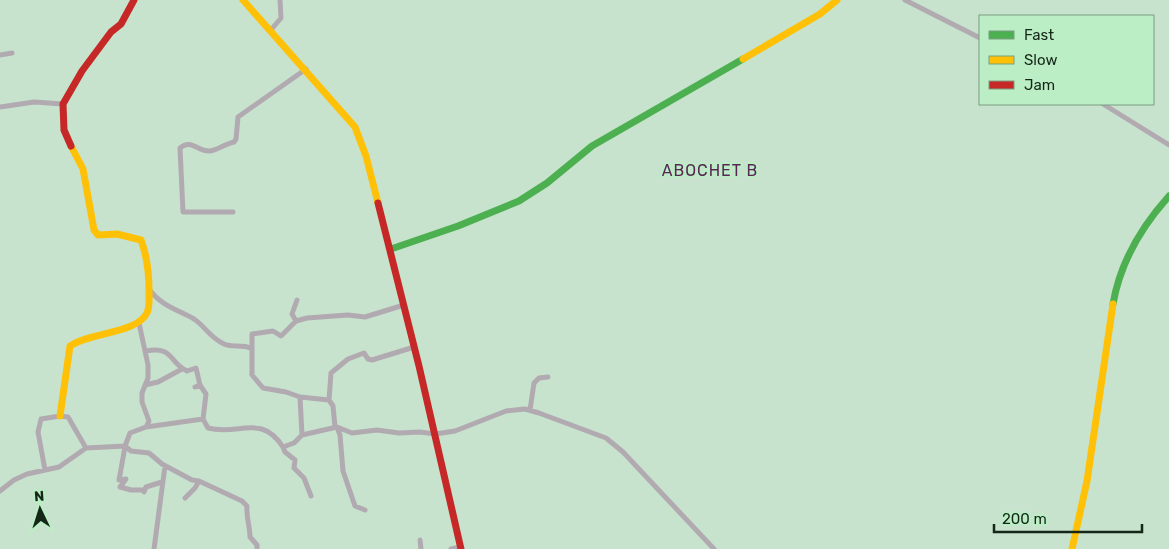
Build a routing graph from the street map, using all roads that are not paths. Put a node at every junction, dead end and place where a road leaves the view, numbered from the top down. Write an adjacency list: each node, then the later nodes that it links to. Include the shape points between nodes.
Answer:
1 (134, 0): 11 (street, via 121,24 111,32 82,71)
2 (243, 0): 6 (street)
3 (280, 0): 6 (street, via 281,18)
4 (837, 0): 17 (street, via 820,14 592,146 519,201)
5 (904, 0): 7 (street)
6 (270, 31): 10 (street)
7 (979, 38)
8 (12, 53): 9 (street)
9 (0, 55)
10 (306, 69): 16 (street, via 238,117 234,142 211,151 190,144 180,148 183,212); 17 (street, via 355,127)
11 (63, 104): 13 (street, via 34,102); 18 (street, via 64,130 83,169 94,230 98,235 117,234 141,240 147,259)
12 (1105, 105): 14 (street)
13 (0, 107)
14 (1169, 145)
15 (1169, 196): 56 (street, via 1135,240 1115,293 1087,481)
16 (233, 212)
17 (391, 249): 20 (street)
18 (148, 289): 22 (street, via 148,311); 24 (street, via 167,306 196,321 217,340 233,347)
19 (297, 300): 21 (street, via 292,314)
20 (404, 305): 21 (street, via 364,317 348,314); 23 (street)
21 (296, 321): 24 (street, via 281,336 273,331 252,334)
22 (139, 323): 25 (street); 32 (street, via 92,335 70,346)
23 (414, 345): 30 (street, via 372,360 362,352 348,359 331,373); 36 (street)
24 (250, 348): 29 (street, via 254,381 263,388)
25 (146, 351): 26 (street, via 161,350 170,354); 28 (street, via 148,373)
26 (182, 369): 28 (street); 33 (street, via 196,368 198,386 206,394)
27 (548, 377): 31 (street, via 539,378 534,383)
28 (145, 385): 34 (street, via 142,407 149,421)
29 (300, 397): 30 (street); 37 (street)
30 (329, 400): 35 (street)
31 (530, 410): 36 (street, via 495,414 455,431); 55 (street, via 606,438 638,465)
32 (60, 416): 40 (street, via 71,419); 42 (street, via 41,419 39,425)
33 (203, 419): 34 (street); 39 (street, via 206,426 216,430 261,428 275,436)
34 (146, 427): 38 (street, via 130,433)
35 (336, 427): 36 (street, via 352,432 377,430); 37 (street); 48 (street, via 340,435 343,471 354,506)
36 (435, 434): 50 (street)
37 (302, 435): 39 (street)
38 (125, 446): 40 (street); 41 (street, via 131,451 149,453); 44 (street, via 119,480 126,479 120,486 144,492 146,487)
39 (283, 447): 46 (street, via 295,460 294,468 304,478)
40 (86, 448): 42 (street, via 59,467)
41 (165, 466): 43 (street); 44 (street)
42 (45, 470): 45 (street, via 14,480)
43 (199, 481): 47 (street); 52 (street, via 238,498 247,506 246,523)
44 (162, 482): 51 (street, via 163,496)
45 (0, 492)
46 (311, 496)
47 (185, 498)
48 (365, 510)
49 (420, 540): 53 (street)
50 (461, 548): 54 (street)
51 (154, 549)
52 (257, 549)
53 (421, 549)
54 (451, 549)
55 (714, 549)
56 (1072, 549)

